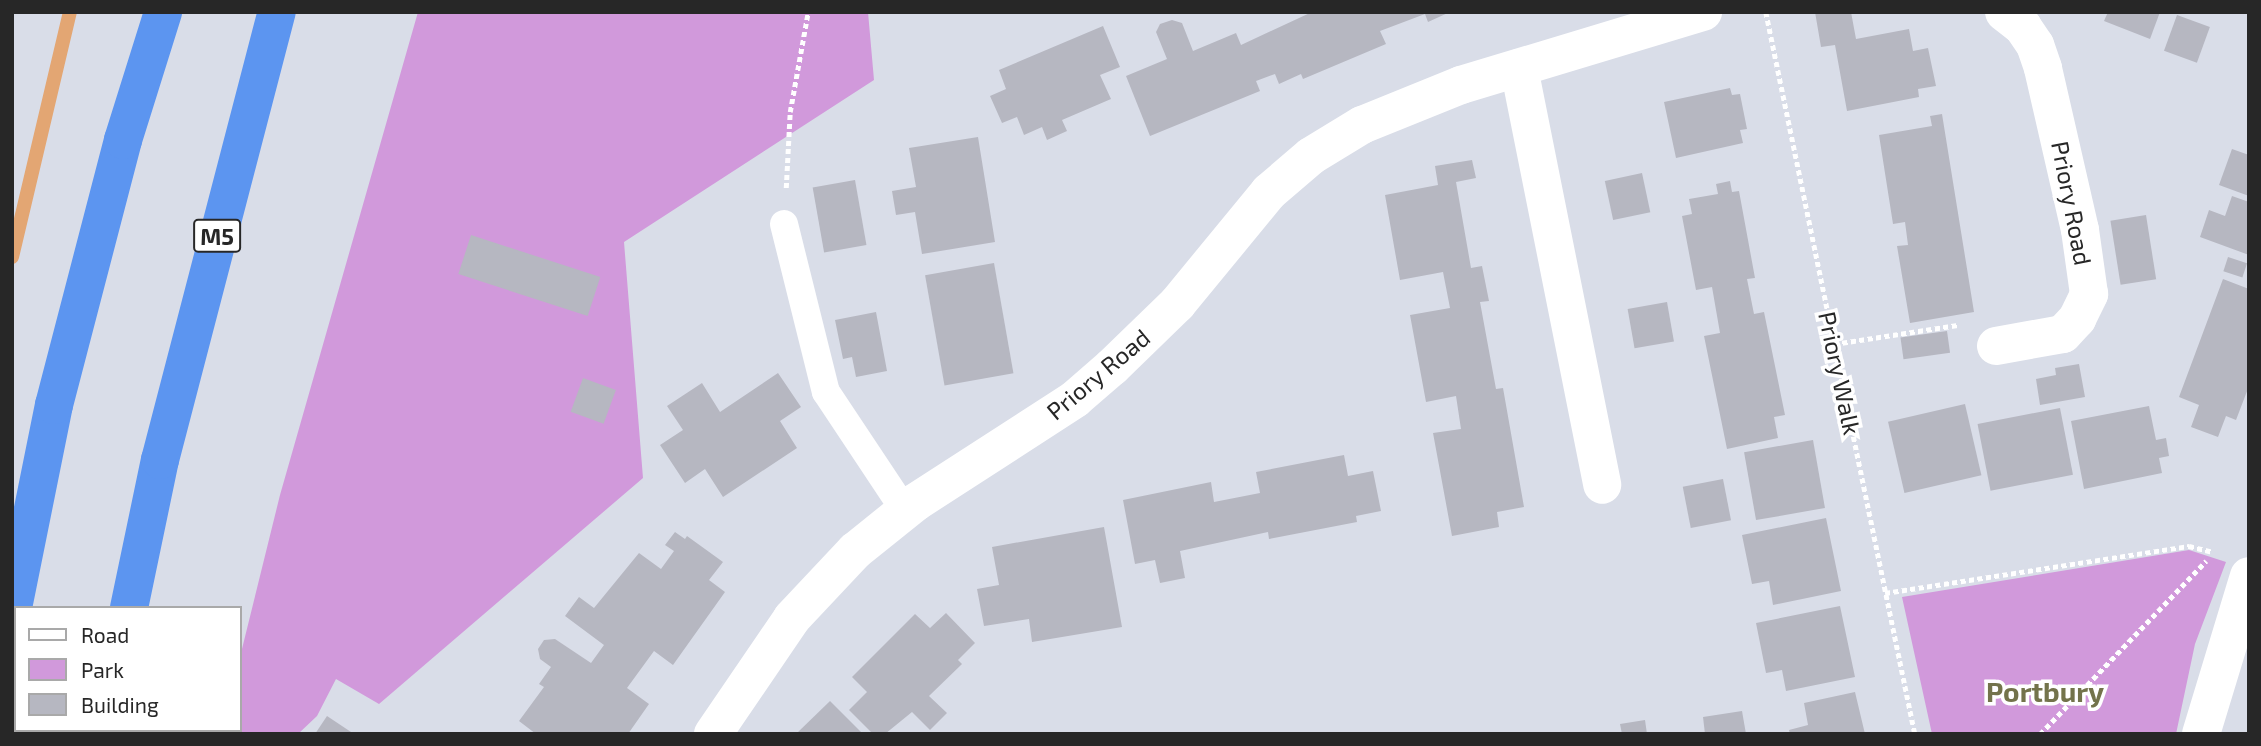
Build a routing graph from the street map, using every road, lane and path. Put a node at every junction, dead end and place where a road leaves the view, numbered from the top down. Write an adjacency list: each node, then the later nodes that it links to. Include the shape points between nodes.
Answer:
1 (163, 12): 16 (highway, via 123,140 58,391)
2 (277, 12): 15 (highway, M5, via 160,460)
3 (808, 12): 8 (path, via 790,112)
4 (1703, 12): 7 (street, Priory Road)
5 (1766, 12): 9 (path, Priory Walk)
6 (2004, 12): 10 (street, Priory Road, via 2023,27 2043,68 2080,230 2089,294 2077,319 2063,334)
7 (1519, 68): 11 (street); 12 (street, Priory Road, via 1461,85 1362,125 1311,156 1269,192 1177,304 1112,367 1075,399)
8 (784, 224): 12 (lane, via 827,392)
9 (1834, 345): 10 (path, via 1992,320); 14 (path, Priory Walk)
10 (1996, 346)
11 (1602, 485)
12 (905, 511): 17 (street, Priory Road, via 855,551 792,618)
13 (2249, 576): 20 (street)
14 (1885, 593): 18 (path, Priory Walk); 19 (path, via 2189,546 2216,553 2194,570)
15 (130, 606)
16 (12, 613)
17 (713, 734)
18 (1915, 734)
19 (2040, 734)
20 (2201, 734)

